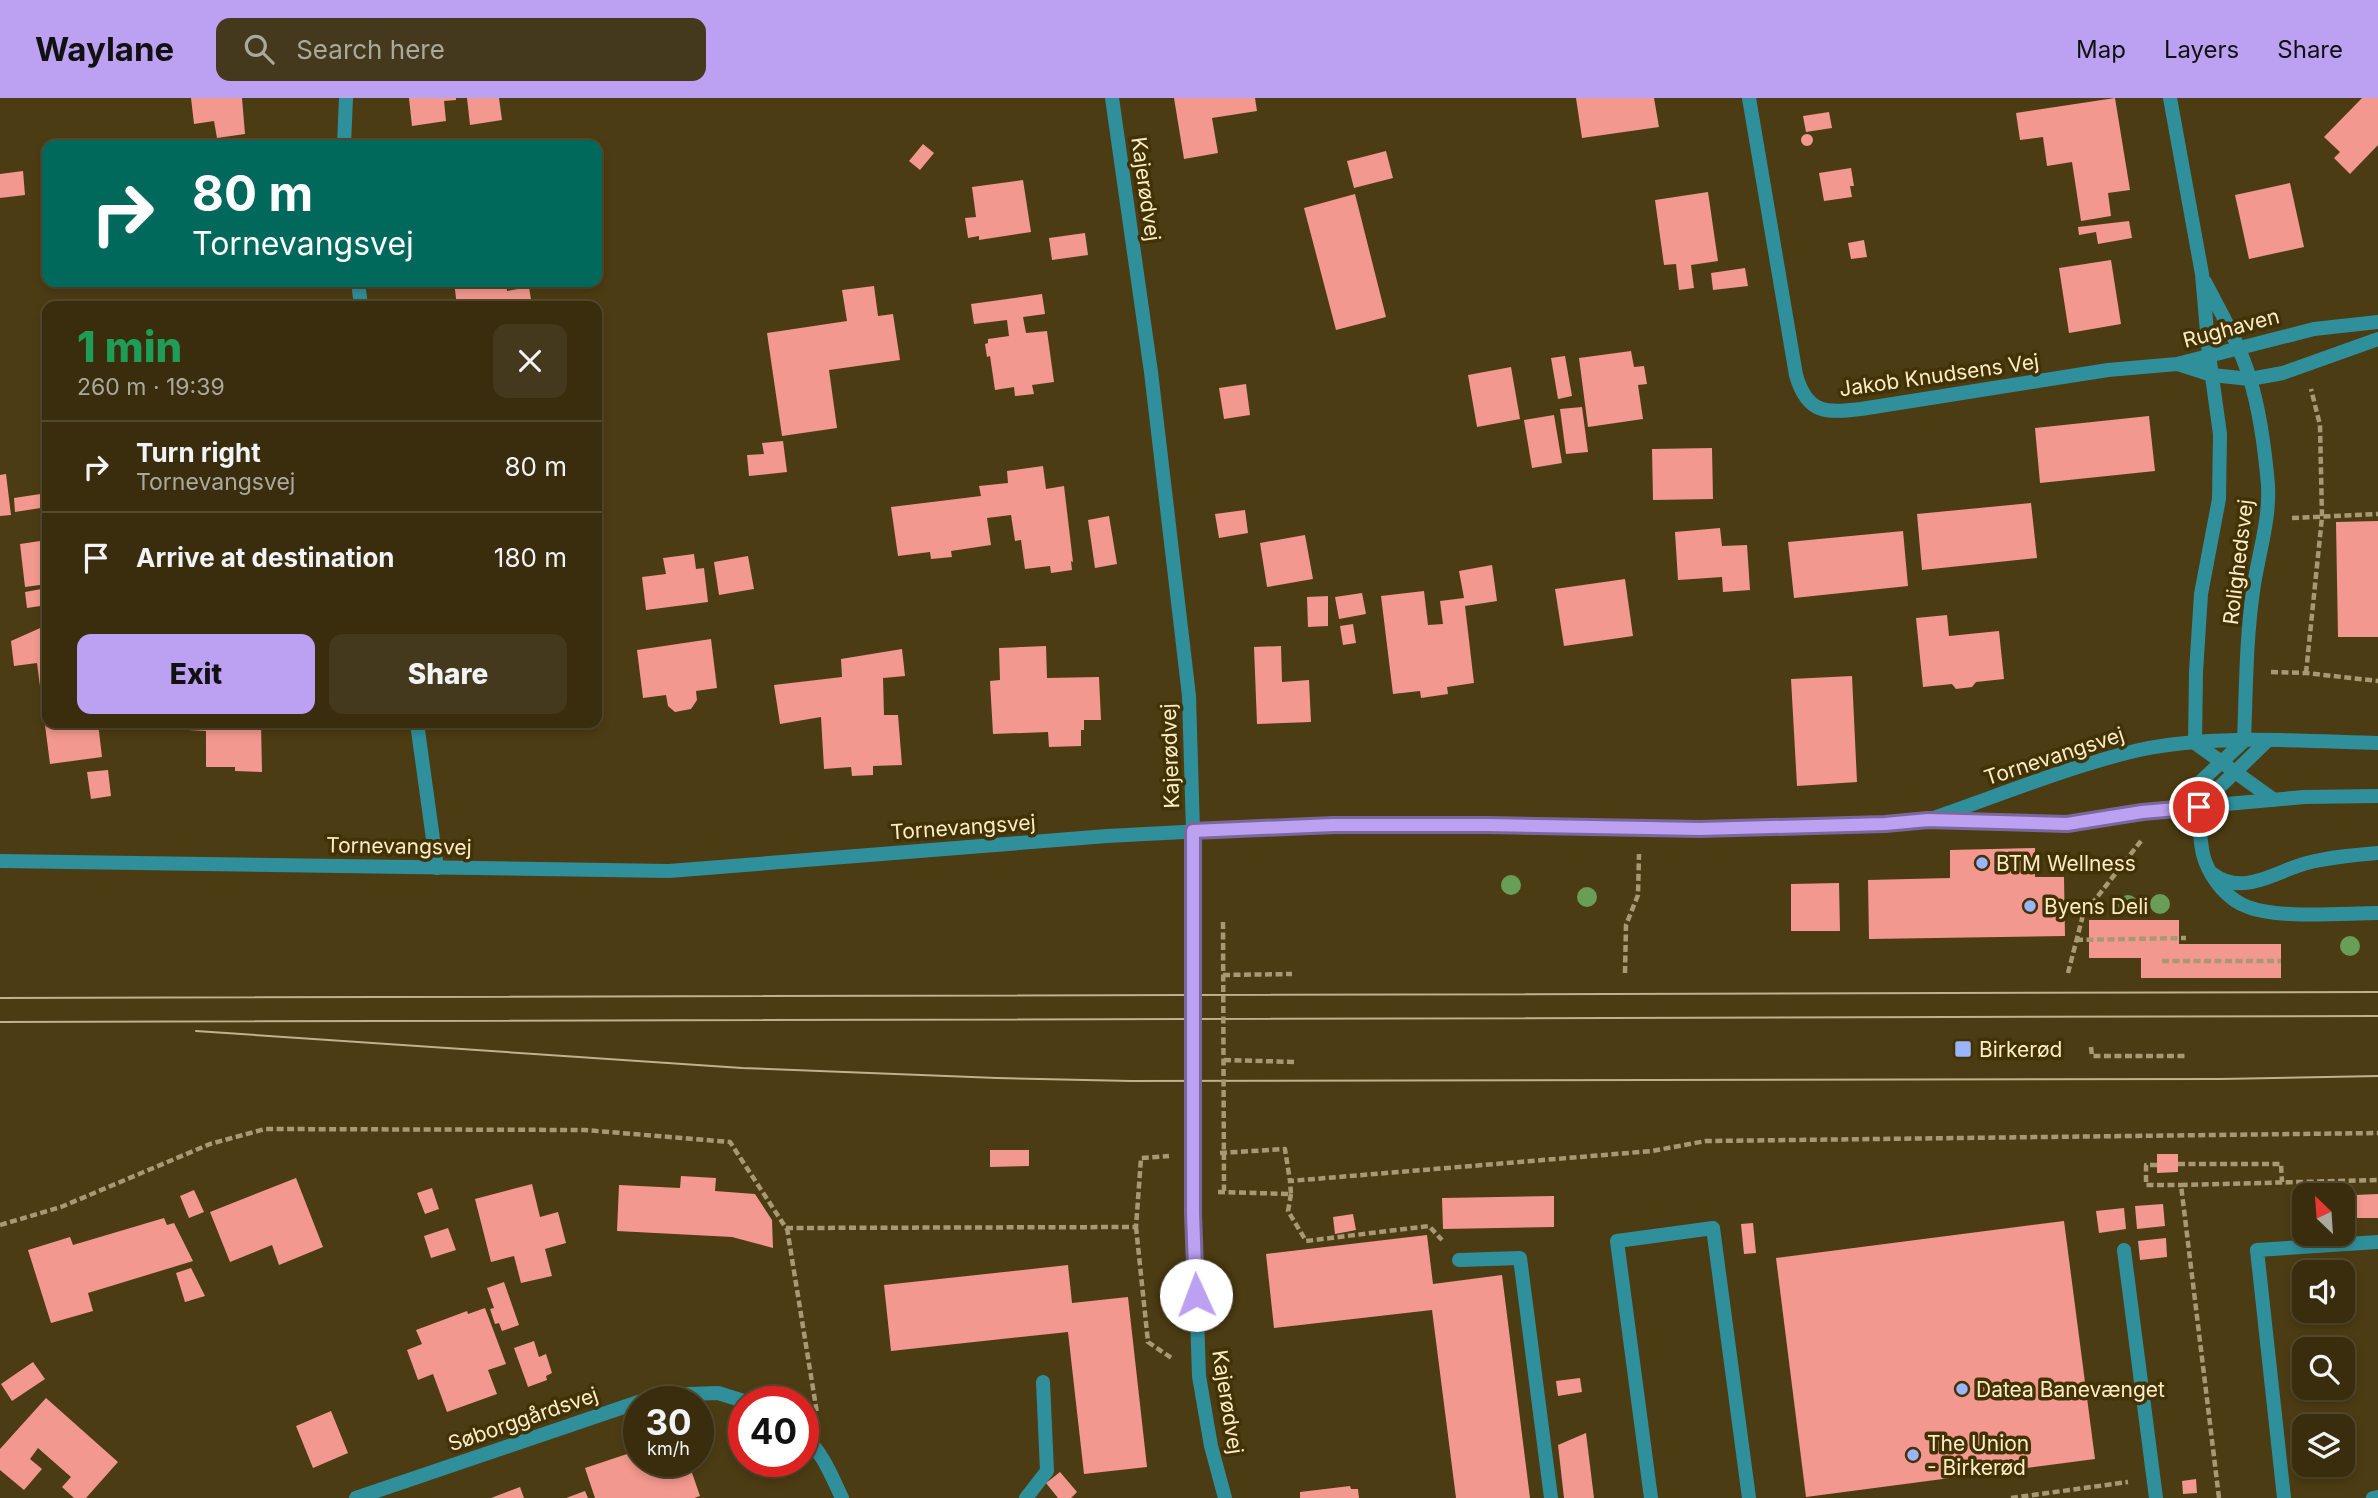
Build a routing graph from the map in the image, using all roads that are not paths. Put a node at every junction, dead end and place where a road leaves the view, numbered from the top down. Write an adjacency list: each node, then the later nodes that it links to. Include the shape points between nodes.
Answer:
1 (346, 98): 5 (street)
2 (1112, 98): 26 (street, Kajerødvej, via 1188,685)
3 (1749, 98): 11 (street, Jakob Knudsens Vej, via 1796,375 1801,391 1819,409 1861,410 2108,370)
4 (2170, 98): 6 (street, Rolighedsvej)
5 (344, 140)
6 (2202, 274): 9 (street, Rolighedsvej); 10 (street, Rolighedsvej)
7 (2378, 322): 9 (street, Rughaven, via 2314,329)
8 (2378, 339): 13 (street, Rughaven, via 2283,373)
9 (2238, 347): 10 (street, Rughaven); 13 (street, Rolighedsvej)
10 (2209, 355): 11 (street, Rughaven); 12 (street, Rolighedsvej)
11 (2177, 364): 12 (street, Rughaven)
12 (2212, 375): 13 (street, Rughaven); 17 (street, Rolighedsvej, via 2220,434 2219,499 2201,594)
13 (2250, 379): 15 (street, Rolighedsvej, via 2268,487 2253,590)
14 (418, 728): 29 (street)
15 (2244, 741): 16 (street); 17 (street); 19 (street)
16 (2267, 741): 18 (street); 20 (street)
17 (2195, 743): 19 (street); 25 (street, Tornevangsvej, via 2094,762)
18 (2378, 743)
19 (2221, 762): 20 (street); 24 (street)
20 (2235, 772): 22 (street); 23 (street)
21 (2378, 796): 22 (street, Tornevangsvej)
22 (2274, 800): 23 (street, Tornevangsvej)
23 (2199, 807): 24 (street, Tornevangsvej); 30 (street, via 2201,844)
24 (2171, 808): 25 (street, Tornevangsvej, via 2067,824)
25 (1928, 820): 26 (street, Tornevangsvej, via 1700,829 1307,826)
26 (1193, 831): 29 (street, Tornevangsvej, via 669,871); 42 (street, Kajerødvej, bridge, via 1193,1192 1199,1376 1210,1446)
27 (2378, 853): 30 (street, via 2332,857 2239,884 2223,881)
28 (0, 861): 29 (street, Tornevangsvej)
29 (437, 868)
30 (2209, 871): 31 (street, via 2220,887 2248,908)
31 (2378, 913)
32 (2378, 1242): 47 (street, via 2257,1250)
33 (2124, 1250): 46 (street)
34 (1459, 1260): 43 (street, via 1520,1258)
35 (1043, 1382): 41 (street, via 1047,1471)
36 (728, 1396): 39 (street, Søborggårdsvej, via 659,1395)
37 (819, 1456): 40 (street)
38 (2378, 1497): 48 (street)
39 (356, 1498)
40 (842, 1498)
41 (1026, 1498)
42 (1225, 1498)
43 (1551, 1498)
44 (1651, 1498): 45 (street, via 1617,1241 1713,1228)
45 (1749, 1498)
46 (2156, 1498)
47 (2284, 1498)
48 (2373, 1498)

